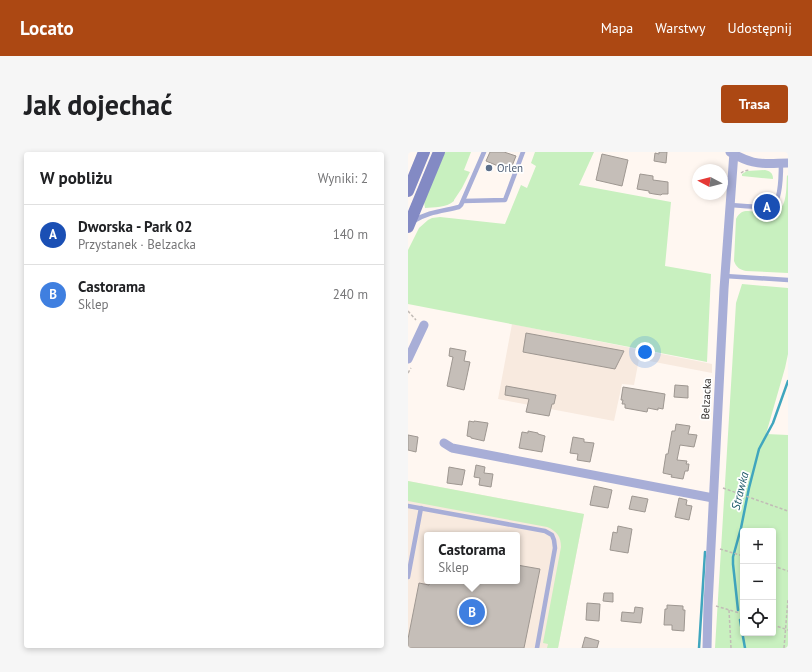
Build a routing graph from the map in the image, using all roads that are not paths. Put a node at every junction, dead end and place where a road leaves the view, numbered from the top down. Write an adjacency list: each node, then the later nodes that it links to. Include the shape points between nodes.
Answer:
1 (424, 152): 7 (main road)
2 (439, 152): 10 (main road)
3 (484, 152): 8 (lane)
4 (523, 152): 8 (lane, via 505,200)
5 (732, 153): 6 (street, via 740,158 763,164); 9 (street, Belzacka)
6 (785, 163): 9 (lane, via 774,205)
7 (408, 191)
8 (462, 201): 10 (lane, via 458,207 432,212 416,219)
9 (730, 205): 11 (street, Belzacka)
10 (408, 226)
11 (725, 276): 12 (lane); 17 (street, Belzacka)
12 (788, 280)
13 (424, 325): 14 (street)
14 (411, 340): 15 (street)
15 (408, 359)
16 (444, 443): 17 (street, via 452,448)
17 (713, 498): 22 (street, Belzacka)
18 (408, 506): 19 (lane)
19 (421, 508): 20 (lane); 21 (lane, via 545,531 552,535 555,548)
20 (408, 577)
21 (537, 648)
22 (707, 648)

